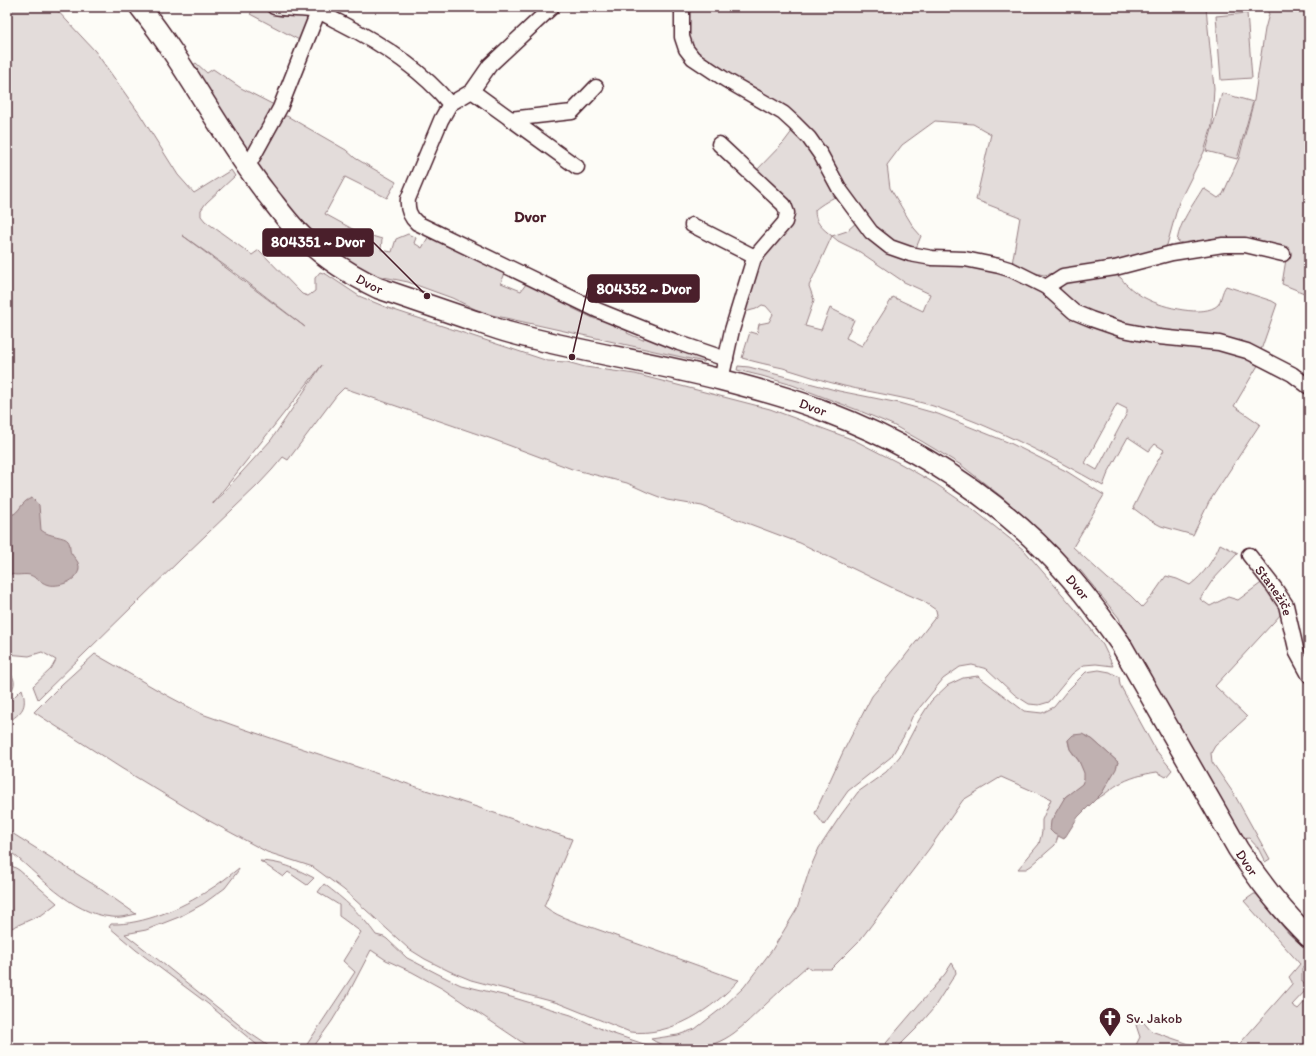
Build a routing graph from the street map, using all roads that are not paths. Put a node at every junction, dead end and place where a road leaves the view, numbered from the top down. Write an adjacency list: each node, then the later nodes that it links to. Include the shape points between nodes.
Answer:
1 (140, 7): 12 (street, Dvor, via 158,29)
2 (274, 7): 5 (street, via 296,10)
3 (552, 7): 7 (street, via 490,65)
4 (682, 7): 16 (street, via 682,37 686,49 694,58 726,80 783,113 794,123 809,138 840,190 871,232 890,247 932,258 982,261 1012,270)
5 (319, 9): 8 (street, via 380,44 438,90); 12 (street, via 280,108)
6 (596, 87): 9 (street, via 572,112)
7 (472, 91): 8 (street); 9 (street)
8 (450, 104): 17 (street, via 408,198 407,207 416,223 597,310)
9 (510, 119): 11 (street)
10 (719, 144): 15 (street, via 784,205 788,213 785,222)
11 (578, 167)
12 (247, 168): 18 (street, Dvor, via 303,237 342,268 373,286 510,333)
13 (692, 225): 15 (street)
14 (1283, 254): 16 (street, via 1245,245 1223,245 1172,253 1115,268 1063,276)
15 (755, 257): 17 (street, via 732,330)
16 (1046, 287): 19 (street, via 1074,312 1091,319 1123,330 1159,337 1219,343 1247,351 1292,374)
17 (726, 359): 18 (street)
18 (721, 380): 22 (street, Dvor, via 782,396 822,410 900,444 958,478 1031,537 1069,576 1112,630 1238,849 1279,906)
19 (1309, 386)
20 (1249, 555): 21 (street, Stanežiče, via 1286,605 1297,653)
21 (1309, 675)
22 (1309, 937)

